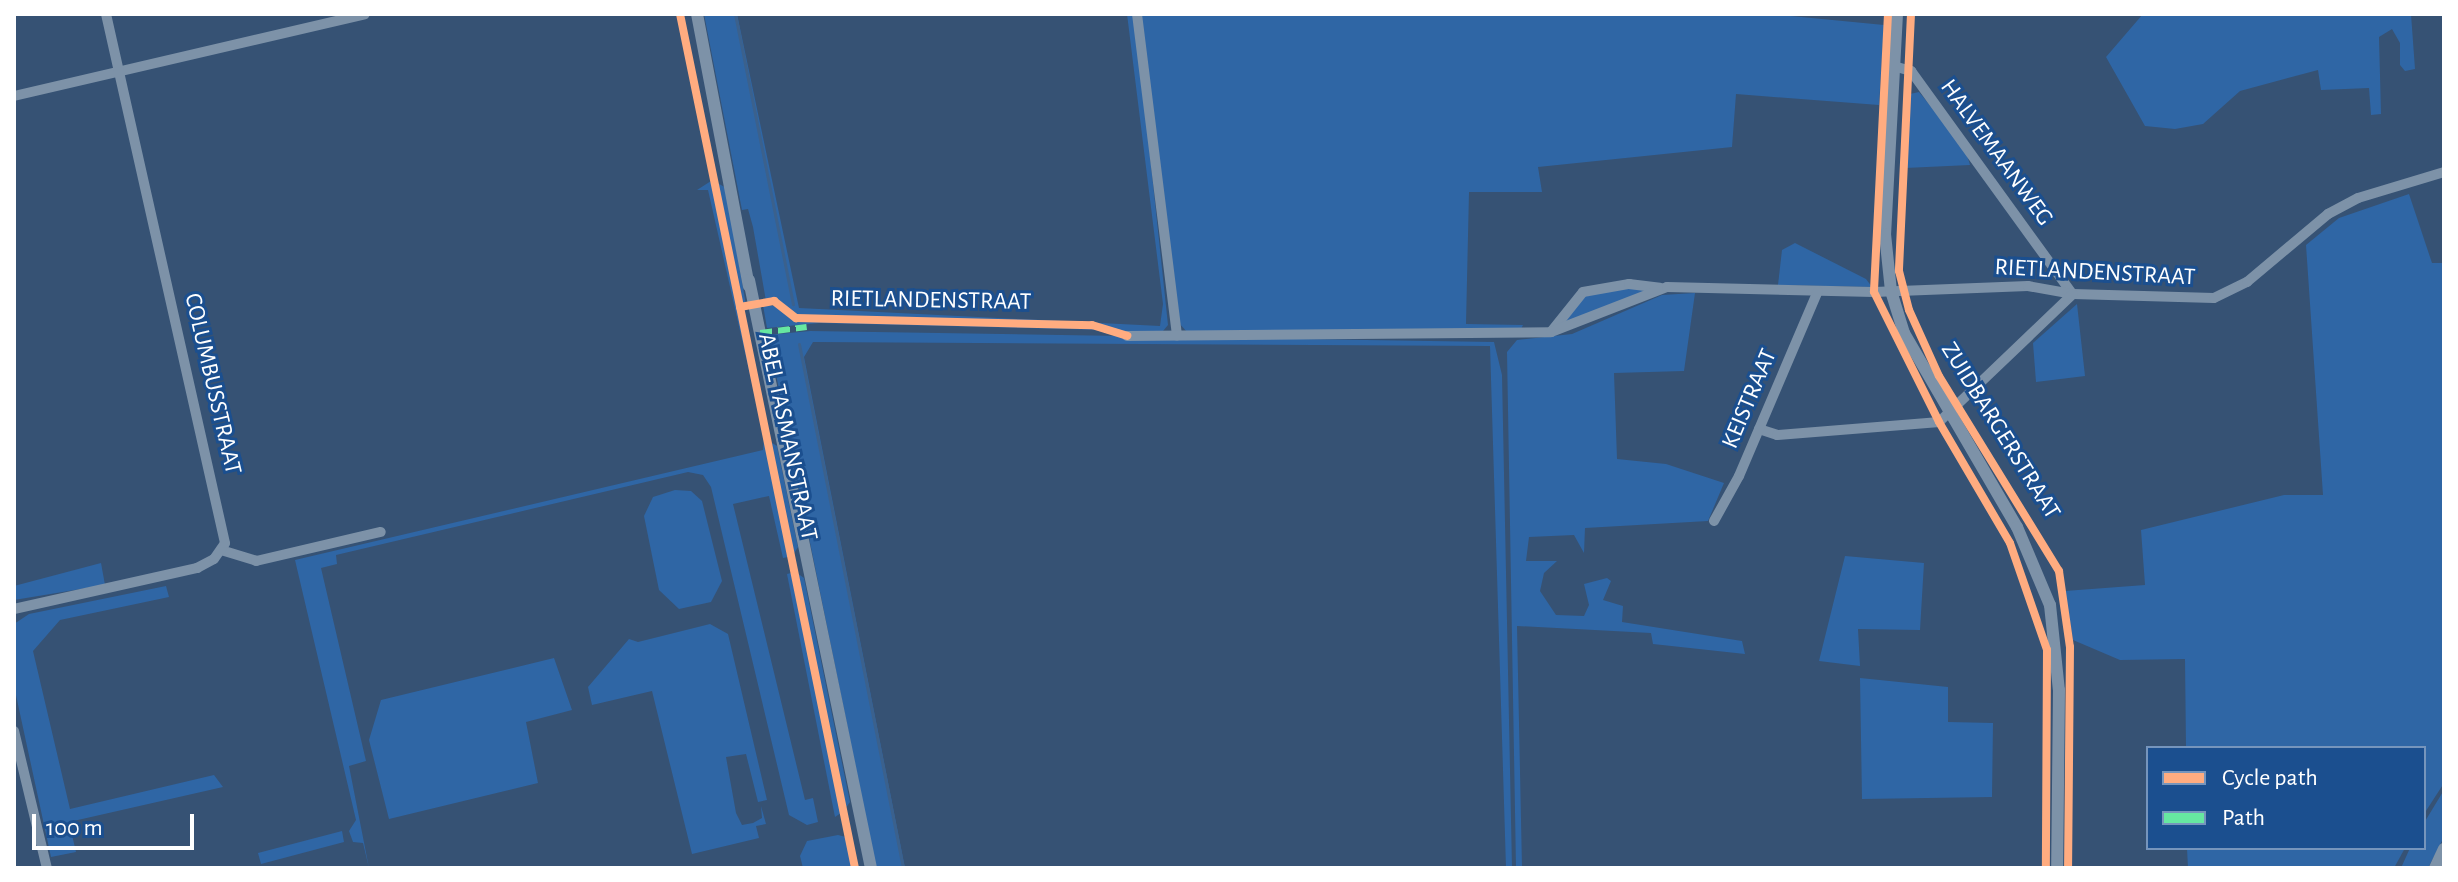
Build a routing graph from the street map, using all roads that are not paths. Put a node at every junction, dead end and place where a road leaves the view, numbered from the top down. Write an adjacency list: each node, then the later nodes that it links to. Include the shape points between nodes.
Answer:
1 (106, 14): 7 (street, COLUMBUSSTRAAT)
2 (365, 14): 7 (street)
3 (697, 14): 26 (street, ABEL TASMANSTRAAT)
4 (1137, 14): 16 (street)
5 (1897, 14): 6 (street, ZUIDBARGERSTRAAT)
6 (1897, 67): 12 (street, ZUIDBARGERSTRAAT, via 1885,234); 13 (street, HALVEMAANWEG, via 1911,71)
7 (119, 71): 8 (street); 21 (street, COLUMBUSSTRAAT, via 225,533)
8 (14, 96)
9 (2444, 172): 13 (street, RIETLANDENSTRAAT, via 2358,198 2328,214 2227,294 2196,300)
10 (1660, 288): 11 (street, RIETLANDENSTRAAT); 14 (street, RIETLANDENSTRAAT); 14 (street, RIETLANDENSTRAAT, via 1629,284 1583,292)
11 (1818, 291): 12 (street, RIETLANDENSTRAAT); 18 (street, KEISTRAAT)
12 (1891, 291): 13 (street, RIETLANDENSTRAAT, via 2028,286); 17 (street, ZUIDBARGERSTRAAT, via 1904,333)
13 (2073, 294): 17 (street)
14 (1551, 332): 16 (street, RIETLANDENSTRAAT)
15 (1127, 336): 16 (street, RIETLANDENSTRAAT)
16 (1177, 336)
17 (1950, 413): 18 (street, via 1927,425 1777,435); 27 (street, ZUIDBARGERSTRAAT, via 2017,527 2050,605 2059,690)
18 (1759, 429): 19 (street, KEISTRAAT)
19 (1714, 521)
20 (381, 532): 21 (street, via 256,561 245,562)
21 (221, 550): 22 (street, via 197,568)
22 (14, 609)
23 (14, 731): 25 (street)
24 (2444, 849): 28 (street)
25 (47, 868)
26 (871, 868)
27 (2057, 868)
28 (2435, 868)

